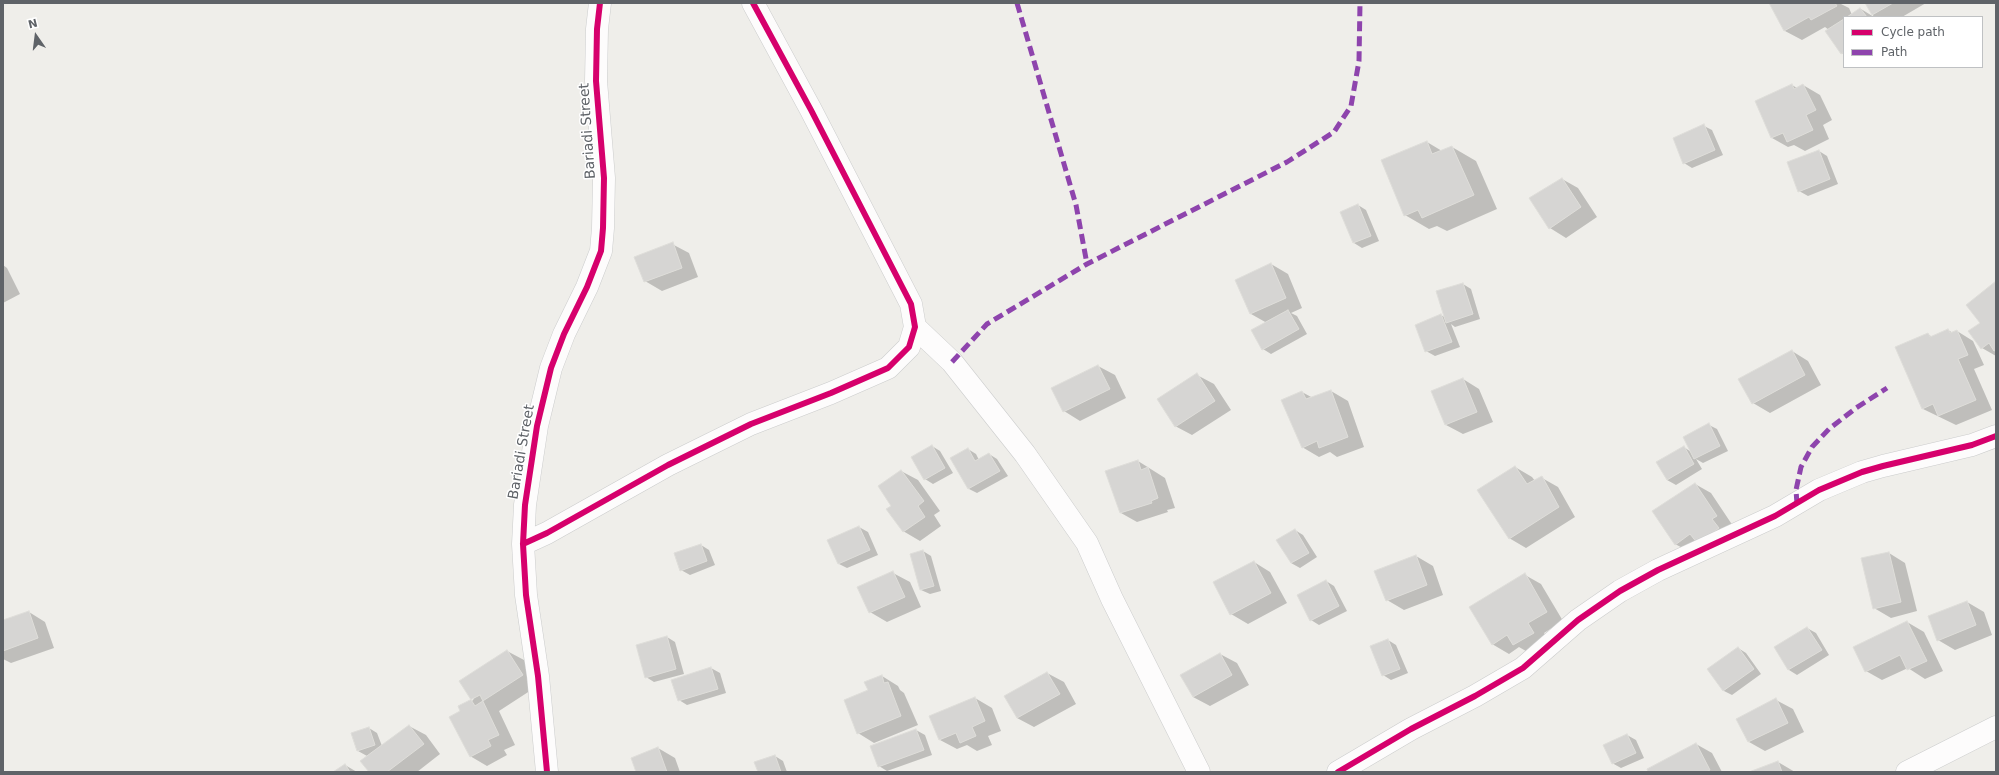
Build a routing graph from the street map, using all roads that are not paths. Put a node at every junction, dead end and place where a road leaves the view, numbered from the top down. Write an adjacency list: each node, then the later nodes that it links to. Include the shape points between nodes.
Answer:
1 (600, 3): 5 (street, Bariadi Street, via 596,81 604,178 601,251 551,368 537,426 525,505)
2 (753, 3): 3 (street, via 895,271 911,304)
3 (915, 327): 5 (street, via 909,347 888,368 751,424 668,465 547,534); 8 (street, via 952,362 1025,454 1087,543 1118,613)
4 (1996, 436): 9 (street, via 1972,445 1862,472 1819,490 1775,516 1658,570 1620,591 1578,620 1523,668)
5 (523, 544): 7 (street, Bariadi Street, via 526,595 538,676)
6 (1996, 727): 10 (street)
7 (547, 772)
8 (1199, 772)
9 (1338, 772)
10 (1907, 772)

